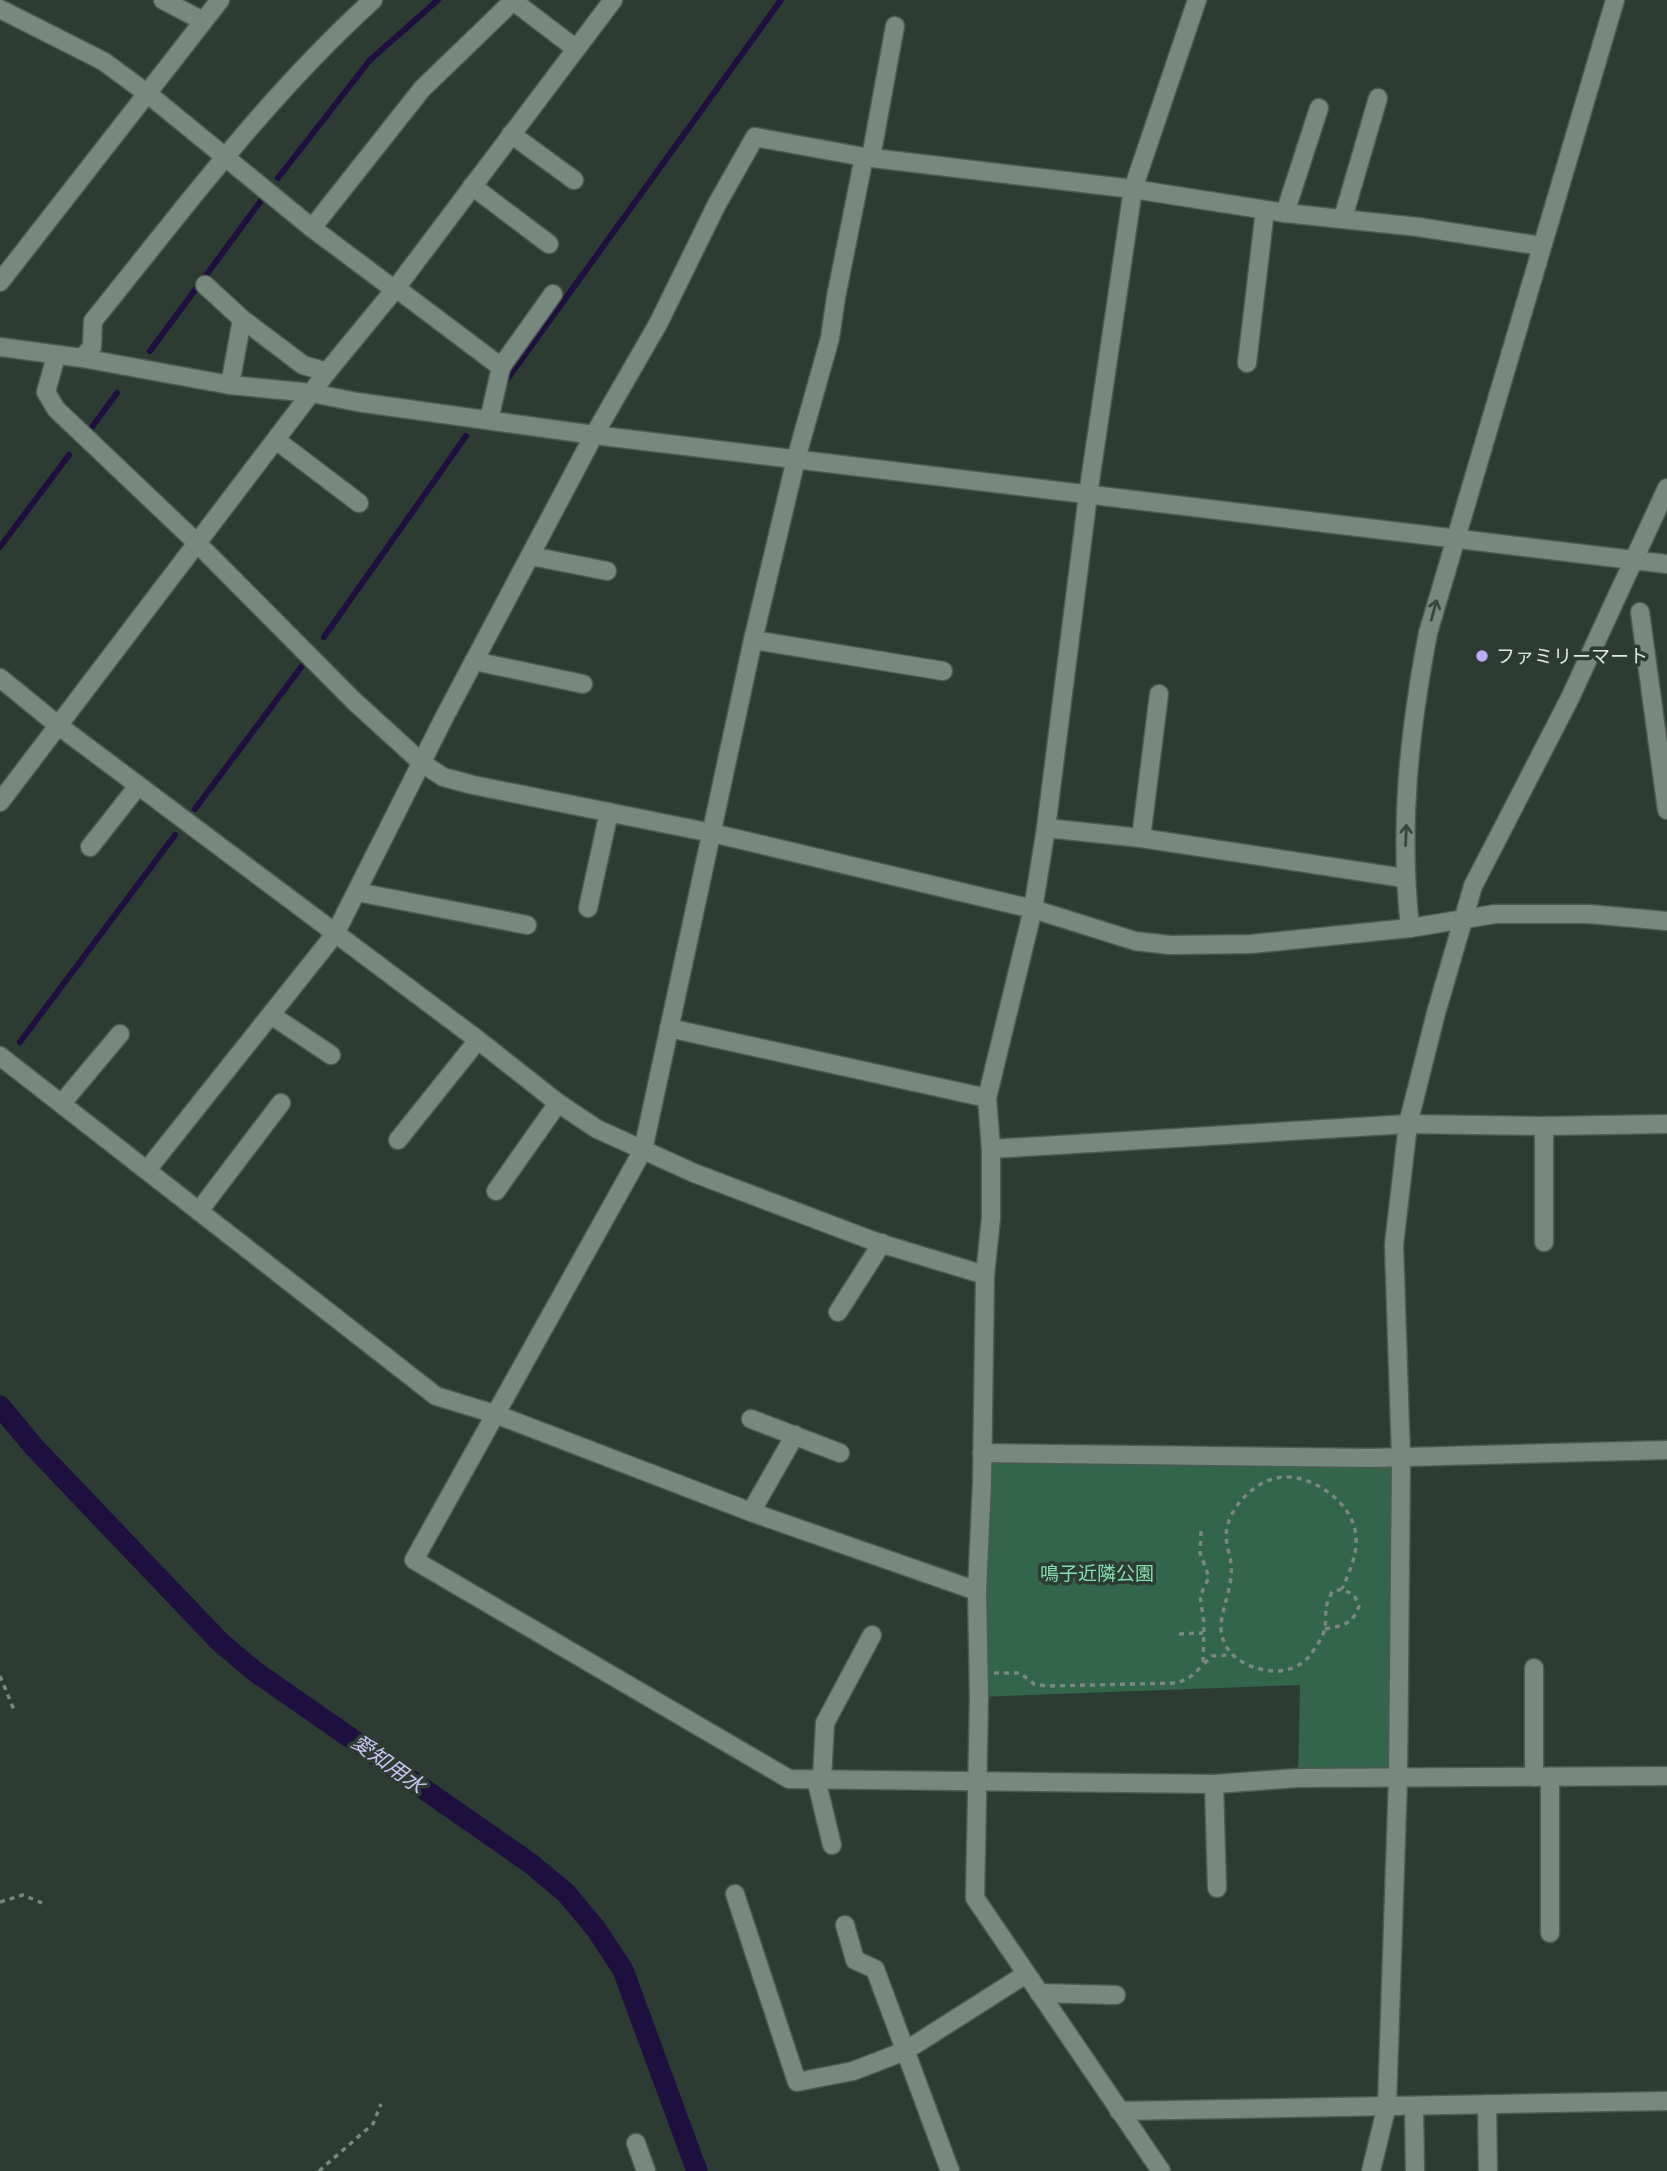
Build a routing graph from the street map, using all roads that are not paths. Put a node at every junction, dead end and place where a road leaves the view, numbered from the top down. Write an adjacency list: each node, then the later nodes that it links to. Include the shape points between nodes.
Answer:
1 (163, 0): 9 (street)
2 (220, 0): 9 (street)
3 (373, 0): 16 (street, via 307,62)
4 (512, 0): 11 (street); 24 (street, via 422,89)
5 (613, 0): 11 (street)
6 (1197, 0): 20 (street)
7 (1615, 0): 26 (street)
8 (0, 9): 12 (street, via 103,61)
9 (204, 21): 12 (street)
10 (895, 26): 17 (street)
11 (575, 48): 15 (street)
12 (148, 94): 16 (street); 27 (street)
13 (1378, 98): 23 (street)
14 (1318, 108): 22 (street)
15 (511, 134): 18 (street); 19 (street)
16 (225, 157): 24 (street); 34 (street, via 93,321 92,347)
17 (868, 157): 20 (street); 41 (street, via 755,137 658,324); 43 (street, via 830,338)
18 (574, 180)
19 (472, 186): 25 (street); 29 (street)
20 (1133, 189): 21 (street); 45 (street)
21 (1265, 210): 22 (street); 35 (street)
22 (1285, 213): 23 (street)
23 (1343, 218): 26 (street)
24 (312, 228): 29 (street)
25 (549, 244)
26 (1542, 246): 47 (street)
27 (0, 282)
28 (205, 285): 31 (street)
29 (396, 289): 36 (street); 37 (street)
30 (553, 294): 36 (street)
31 (242, 318): 37 (street, via 303,365); 38 (street)
32 (0, 347): 33 (street)
33 (56, 356): 34 (street); 48 (street, via 46,391 56,410)
34 (82, 358): 38 (street)
35 (1247, 363)
36 (501, 367): 40 (street)
37 (327, 372): 39 (street)
38 (230, 385): 39 (street)
39 (312, 393): 40 (street); 42 (street)
40 (489, 420): 41 (street)
41 (594, 435): 43 (street); 49 (street)
42 (276, 440): 46 (street); 48 (street)
43 (796, 459): 45 (street); 54 (street)
44 (1667, 488): 50 (street)
45 (1088, 495): 47 (street); 66 (street)
46 (359, 503)
47 (1454, 539): 50 (street); 70 (street, one-way to 47, via 1414,707 1428,633)
48 (197, 543): 60 (street); 61 (street)
49 (531, 556): 52 (street); 55 (street)
50 (1633, 560): 51 (street); 74 (street, via 1570,698 1473,886)
51 (1667, 564)
52 (607, 571)
53 (1640, 612): 64 (street)
54 (753, 640): 56 (street); 67 (street)
55 (474, 661): 58 (street); 61 (street)
56 (943, 671)
57 (0, 678): 60 (street)
58 (583, 684)
59 (1160, 694): 68 (street)
60 (59, 726): 62 (street); 63 (street)
61 (422, 763): 65 (street, via 443,777); 71 (street)
62 (138, 786): 69 (street); 78 (street)
63 (0, 802)
64 (1667, 810)
65 (609, 812): 67 (street); 72 (street)
66 (1046, 828): 68 (street); 73 (street)
67 (712, 833): 73 (street); 80 (street)
68 (1141, 838): 70 (street)
69 (90, 847)
70 (1404, 878): 77 (street)
71 (357, 892): 76 (street); 78 (street)
72 (588, 908)
73 (1033, 909): 77 (street, via 1135,941 1170,945 1251,944); 85 (street)
74 (1463, 920): 75 (street, via 1495,914 1589,914); 77 (street); 89 (street)
75 (1667, 921)
76 (527, 925)
77 (1410, 928)
78 (335, 934): 79 (street); 82 (street)
79 (271, 1015): 83 (street); 95 (street)
80 (668, 1028): 85 (street); 94 (street)
81 (120, 1034): 87 (street)
82 (478, 1040): 88 (street); 92 (street)
83 (331, 1055)
84 (0, 1056): 87 (street)
85 (987, 1098): 93 (street)
86 (281, 1102): 97 (street)
87 (62, 1103): 95 (street)
88 (558, 1103): 94 (street, via 597,1129); 96 (street)
89 (1408, 1124): 91 (street); 93 (street); 108 (street, via 1394,1245)
90 (1667, 1124): 91 (street)
91 (1544, 1126): 98 (street)
92 (398, 1140)
93 (991, 1149): 100 (street)
94 (643, 1150): 99 (street); 102 (street)
95 (147, 1170): 97 (street)
96 (496, 1191)
97 (199, 1211): 102 (street, via 436,1396)
98 (1544, 1242)
99 (882, 1243): 100 (street); 101 (street)
100 (985, 1275): 107 (street)
101 (838, 1312)
102 (495, 1414): 109 (street); 116 (street, via 414,1560 789,1779)
103 (751, 1419): 104 (street)
104 (795, 1435): 106 (street); 109 (street)
105 (1667, 1450): 108 (street)
106 (840, 1453)
107 (982, 1453): 108 (street); 110 (street)
108 (1401, 1458): 115 (street)
109 (751, 1512): 110 (street)
110 (977, 1591): 117 (street)
111 (872, 1635): 116 (street, via 825,1723)
112 (1534, 1668): 114 (street)
113 (1667, 1776): 114 (street)
114 (1542, 1777): 115 (street); 123 (street)
115 (1398, 1778): 118 (street); 130 (street)
116 (819, 1779): 117 (street); 119 (street)
117 (977, 1782): 118 (street); 124 (street, via 975,1898)
118 (1214, 1784): 120 (street)
119 (832, 1845)
120 (1217, 1888)
121 (735, 1894): 127 (street, via 797,2082 853,2071)
122 (845, 1925): 127 (street, via 855,1960 875,1969)
123 (1550, 1933)
124 (1026, 1974): 125 (street); 127 (street)
125 (1039, 1993): 126 (street); 132 (street)
126 (1116, 1995)
127 (905, 2052): 135 (street)
128 (1667, 2101): 129 (street)
129 (1488, 2104): 131 (street); 139 (street)
130 (1387, 2105): 131 (street); 132 (street); 137 (street)
131 (1414, 2106): 138 (street)
132 (1119, 2111): 136 (street)
133 (636, 2143): 134 (street)
134 (646, 2171)
135 (950, 2171)
136 (1161, 2171)
137 (1371, 2171)
138 (1415, 2171)
139 (1488, 2171)

